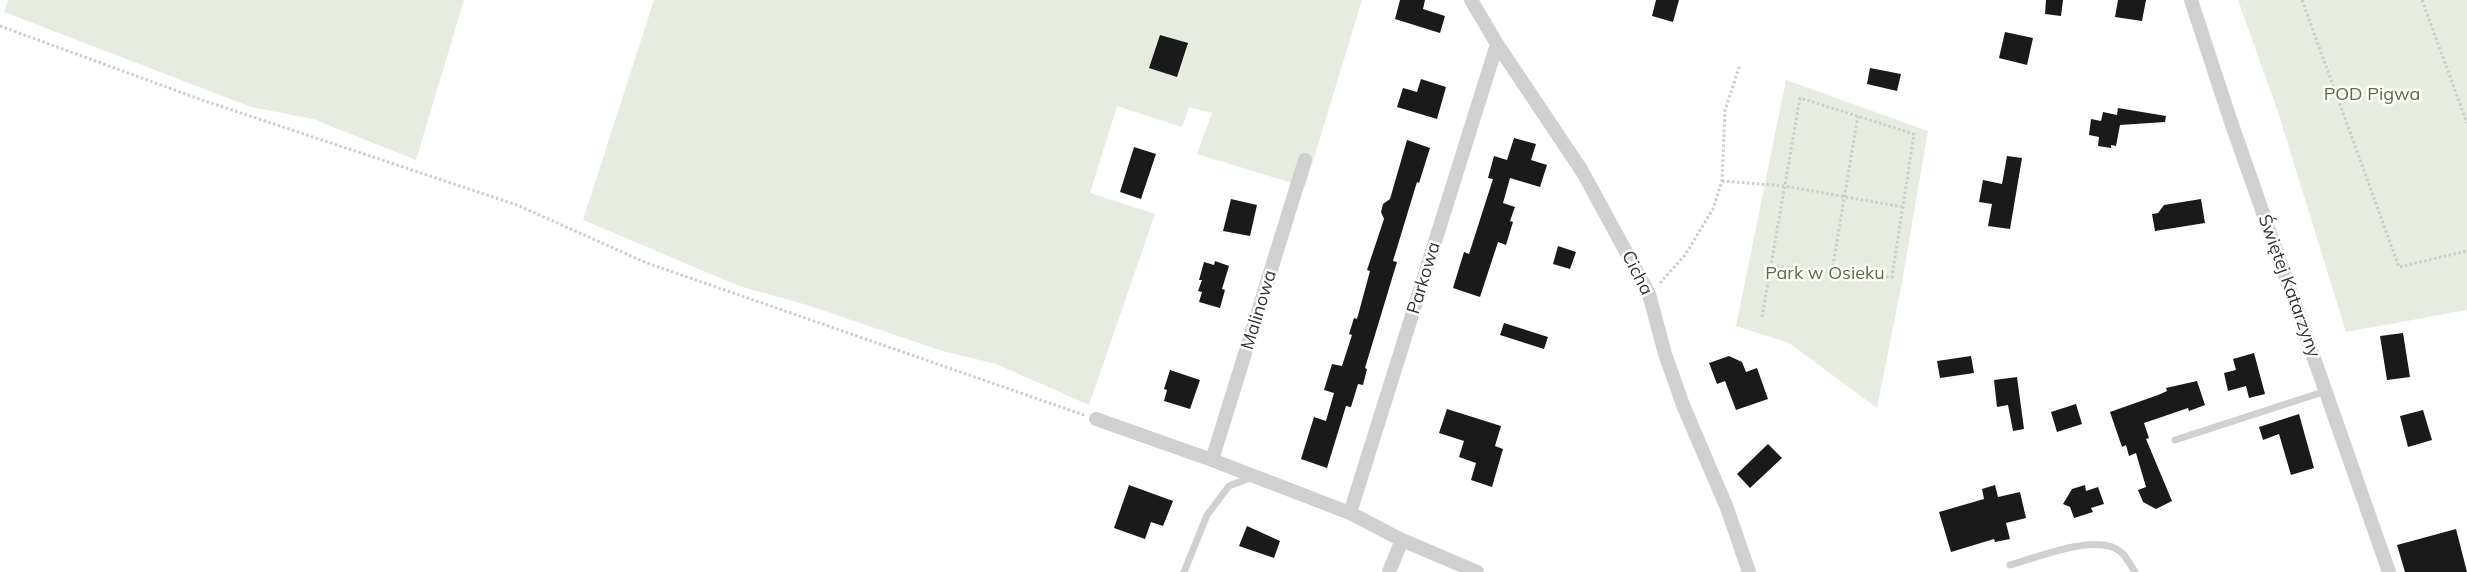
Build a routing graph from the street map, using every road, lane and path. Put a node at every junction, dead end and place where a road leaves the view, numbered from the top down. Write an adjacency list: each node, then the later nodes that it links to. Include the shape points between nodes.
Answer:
1 (1471, 0): 6 (street, Cicha)
2 (2191, 0): 20 (street, Świętej Katarzyny)
3 (2302, 0): 15 (path, via 2399,267)
4 (2422, 0): 9 (path)
5 (0, 26): 21 (path, via 199,99 517,204 647,263)
6 (1497, 44): 18 (street, Cicha, via 1582,171); 25 (street, Parkowa)
7 (1740, 65): 11 (path, via 1724,110)
8 (1858, 115): 12 (path, via 1800,98); 13 (path); 14 (path, via 1914,134)
9 (2467, 123)
10 (1305, 160): 23 (street, Malinowa)
11 (1722, 181): 12 (path); 18 (path, via 1713,209 1685,255)
12 (1784, 186): 13 (path); 16 (path)
13 (1844, 197): 14 (path); 17 (path)
14 (1903, 207): 17 (path, via 1892,277)
15 (2467, 251)
16 (1770, 266): 17 (path); 19 (path)
17 (1832, 271)
18 (1649, 294): 31 (street, Cicha, via 1683,405 1727,508)
19 (1762, 317)
20 (2326, 391): 22 (lane); 33 (street, Świętej Katarzyny)
21 (1096, 419): 23 (street)
22 (2175, 440)
23 (1212, 460): 24 (street)
24 (1255, 476): 25 (street); 28 (lane, via 1229,486 1218,500 1207,515)
25 (1350, 513): 26 (street)
26 (1402, 540): 29 (street); 30 (street)
27 (2010, 565): 32 (lane, via 2086,544 2104,545 2121,552)
28 (1184, 572)
29 (1389, 572)
30 (1476, 572)
31 (1749, 572)
32 (2136, 572)
33 (2389, 572)

